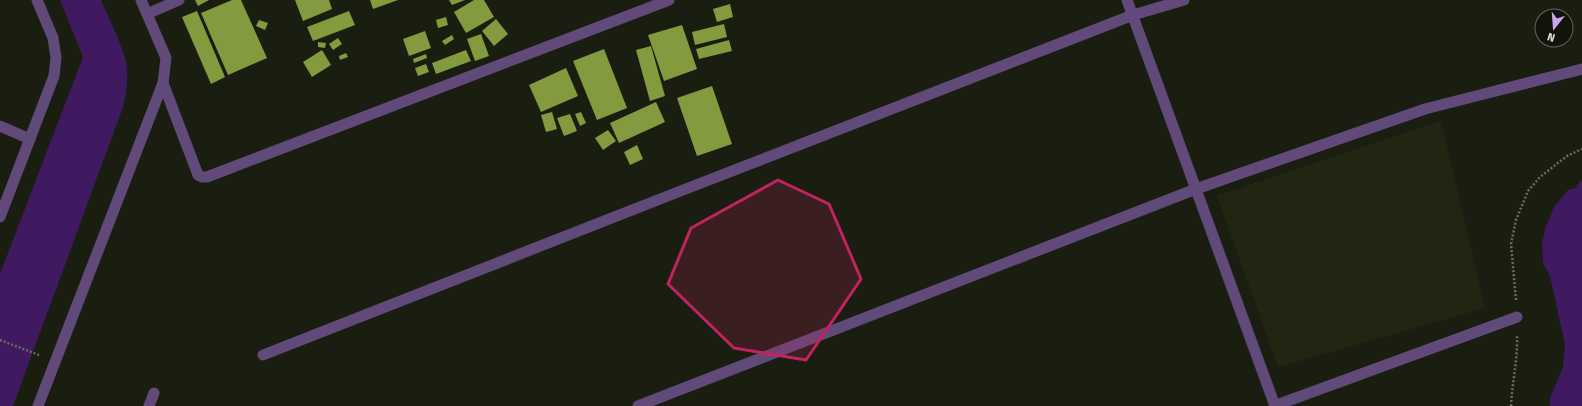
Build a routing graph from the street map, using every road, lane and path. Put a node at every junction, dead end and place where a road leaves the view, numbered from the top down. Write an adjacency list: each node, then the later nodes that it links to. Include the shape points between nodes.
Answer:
1 (37, 0): 12 (street, via 53,38 56,58 54,76)
2 (141, 0): 7 (street)
3 (179, 0): 7 (street)
4 (669, 0): 10 (street, via 207,177 198,175)
5 (1127, 0): 8 (street)
6 (1184, 0): 8 (street)
7 (147, 14): 10 (street, via 166,58)
8 (1133, 15): 14 (street); 19 (street)
9 (1582, 69): 14 (street, via 1425,109)
10 (163, 82): 21 (street)
11 (0, 126): 12 (street)
12 (30, 139): 15 (street)
13 (1582, 149): 16 (path, via 1567,156 1540,177 1528,191 1516,220 1511,244)
14 (1196, 189): 23 (street); 24 (street)
15 (0, 217)
16 (1517, 317): 24 (street); 25 (path)
17 (0, 340): 18 (path)
18 (33, 353)
19 (263, 355)
20 (154, 393): 22 (street)
21 (38, 406)
22 (149, 406)
23 (638, 406)
24 (1274, 406)
25 (1511, 406)

